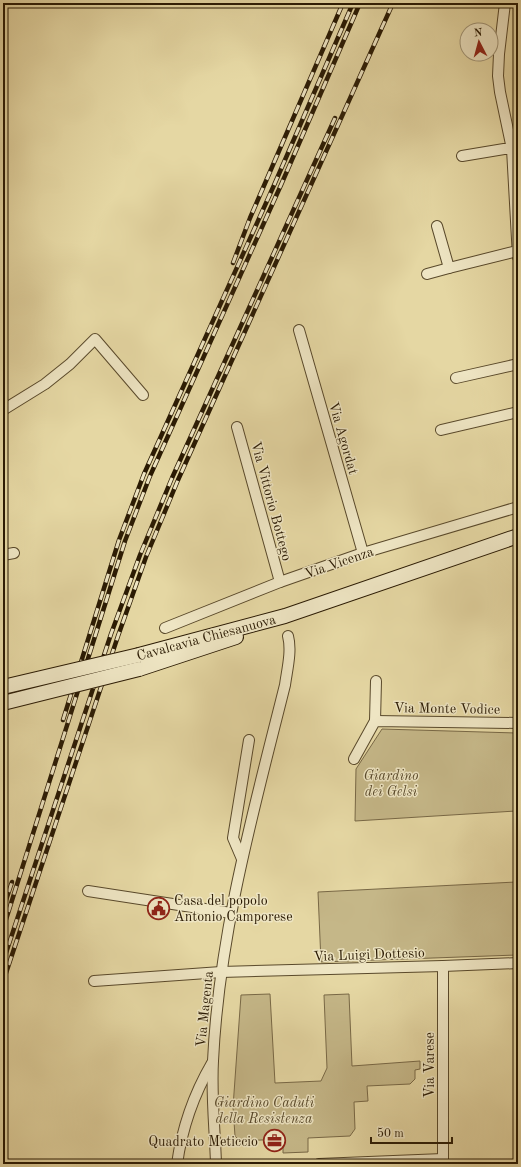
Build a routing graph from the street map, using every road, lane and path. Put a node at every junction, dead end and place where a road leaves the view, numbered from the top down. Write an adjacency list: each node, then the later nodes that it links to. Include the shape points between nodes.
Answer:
1 (505, 3): 2 (street, via 498,76)
2 (515, 149): 3 (street); 5 (street)
3 (462, 156)
4 (437, 226): 6 (street)
5 (518, 254): 6 (street)
6 (449, 268): 7 (street)
7 (427, 274)
8 (299, 330): 19 (street, Via Agordat)
9 (518, 364): 10 (street)
10 (456, 378)
11 (143, 395): 12 (street, via 95,339 45,384)
12 (3, 410)
13 (518, 412): 15 (street)
14 (237, 427): 21 (street, Via Vittorio Bottego)
15 (441, 430)
16 (518, 506): 19 (street, Via Vicenza)
17 (518, 536): 22 (main road)
18 (14, 553): 20 (street)
19 (363, 553): 21 (street, Via Vicenza)
20 (3, 555)
21 (280, 582): 23 (street, Via Vicenza)
22 (285, 616): 26 (main road, Cavalcavia Chiesanuova, bridge, via 139,655); 27 (main road, Cavalcavia Chiesanuova, bridge, via 243,635 140,669)
23 (164, 628)
24 (288, 636): 32 (street, Via Magenta, via 290,641 285,685)
25 (376, 681): 28 (street, Via Monte Vodice)
26 (3, 687)
27 (3, 703)
28 (375, 721): 29 (street, Via Monte Vodice); 31 (street, Via Monte Vodice)
29 (518, 723)
30 (249, 740): 32 (street, via 232,838)
31 (354, 759)
32 (242, 859): 34 (street, Via Magenta)
33 (88, 891): 34 (street)
34 (230, 913): 37 (street, Via Magenta)
35 (518, 962): 36 (street, Via Luigi Dottesio)
36 (443, 966): 37 (street, Via Luigi Dottesio); 40 (street, Via Varese)
37 (221, 972): 38 (street, Via Luigi Dottesio); 39 (street, Via Magenta)
38 (94, 981)
39 (213, 1062): 41 (street, via 201,1082 184,1128); 42 (street, Via Magenta)
40 (443, 1161): 43 (street)
41 (177, 1164)
42 (216, 1164)
43 (319, 1164)

